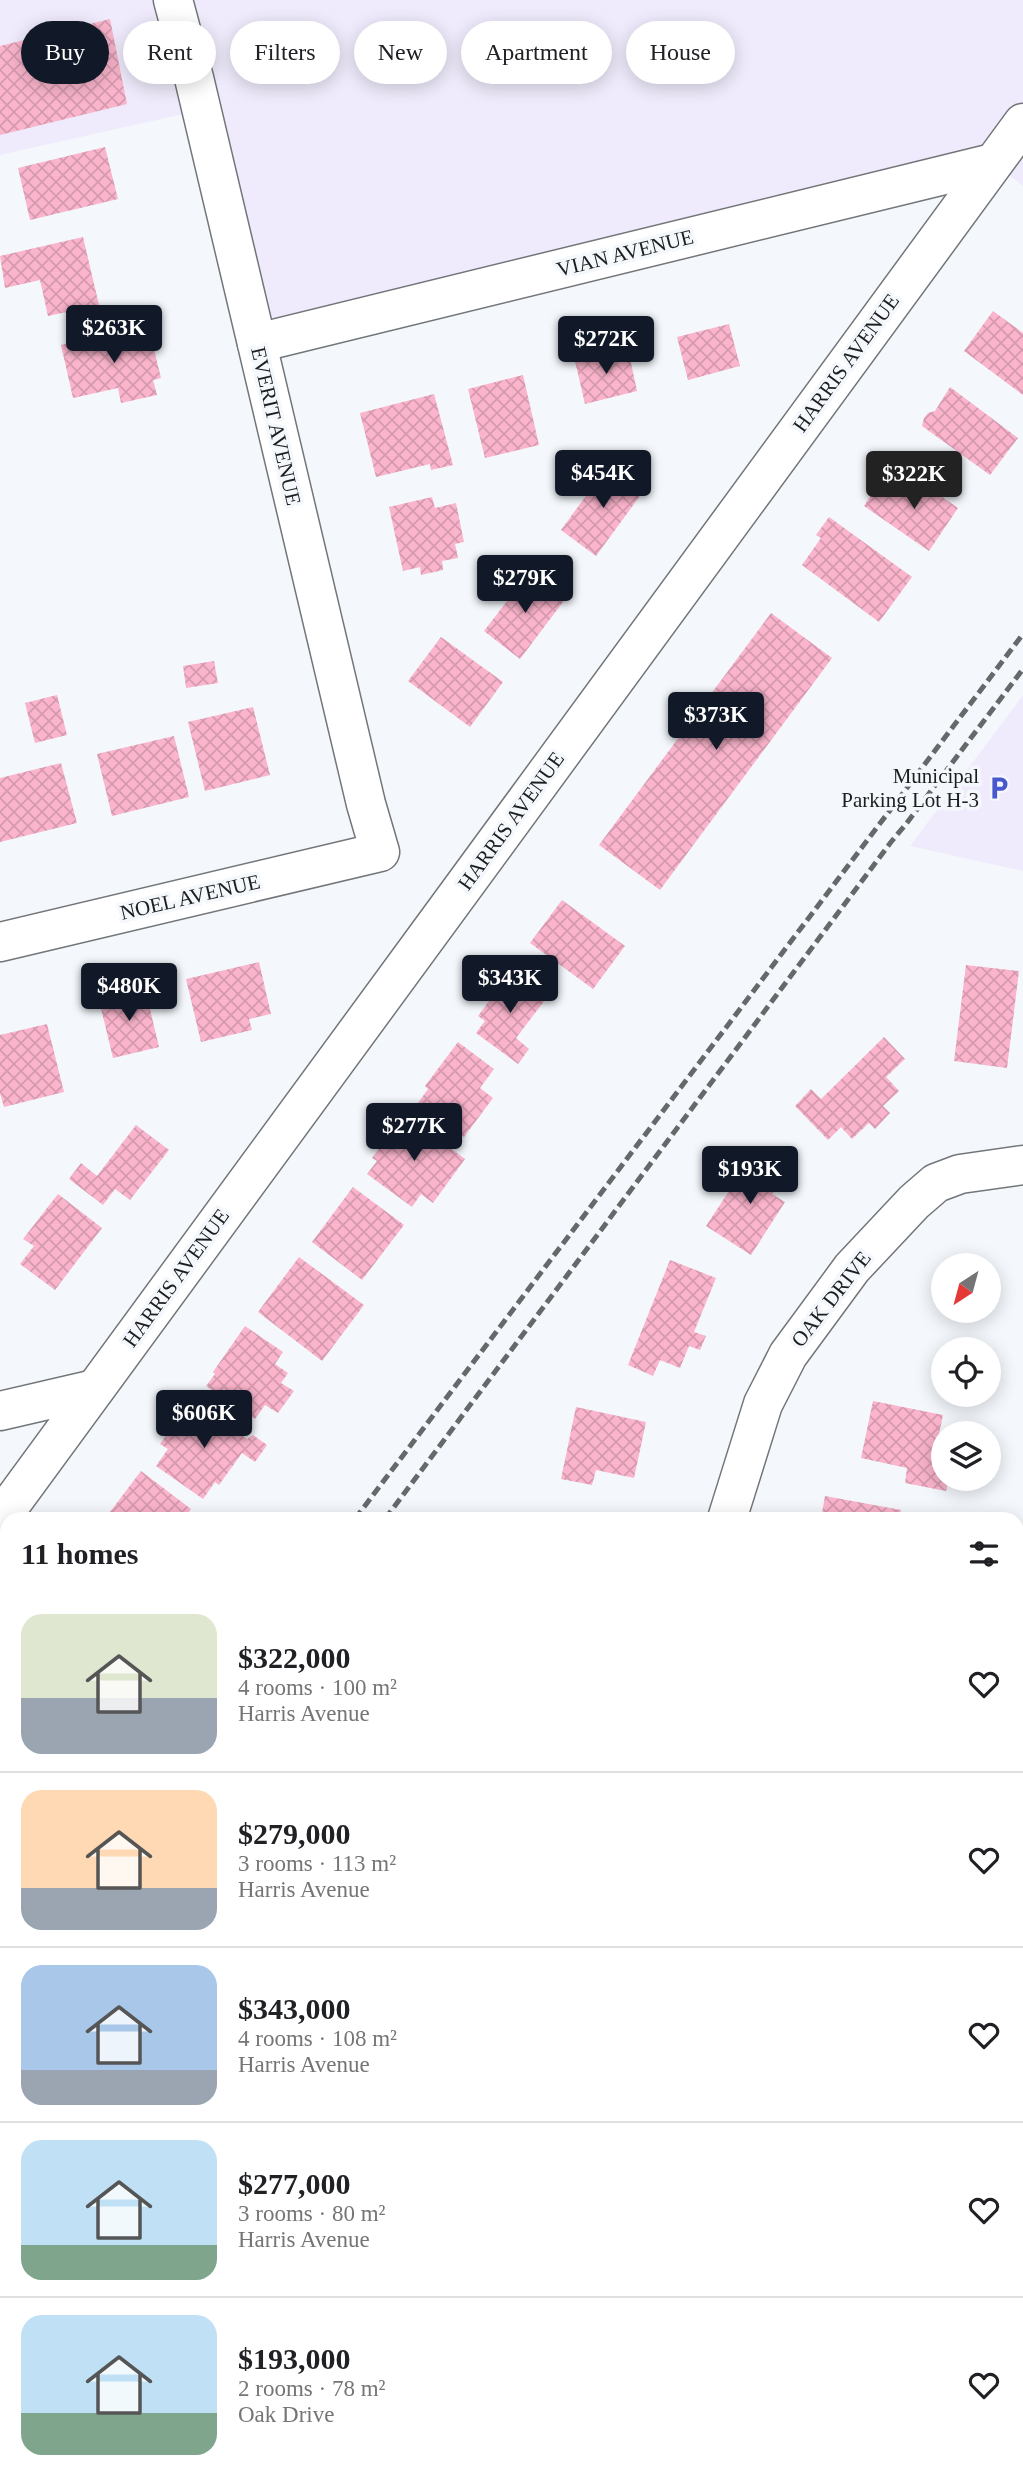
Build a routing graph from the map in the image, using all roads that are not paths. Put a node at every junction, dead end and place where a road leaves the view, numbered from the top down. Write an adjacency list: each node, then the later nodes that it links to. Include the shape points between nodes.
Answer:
1 (173, 0): 4 (street, EVERIT AVENUE)
2 (1023, 123): 3 (street, HARRIS AVENUE)
3 (993, 163): 4 (street, VIAN AVENUE); 8 (street, HARRIS AVENUE)
4 (257, 343): 5 (street, EVERIT AVENUE)
5 (380, 852): 6 (street, NOEL AVENUE)
6 (0, 942)
7 (1023, 1165): 11 (street, OAK DRIVE, via 960,1174 936,1183 852,1268 788,1355 763,1404)
8 (95, 1389): 9 (street); 10 (street, HARRIS AVENUE)
9 (0, 1412)
10 (5, 1512)
11 (729, 1512)

